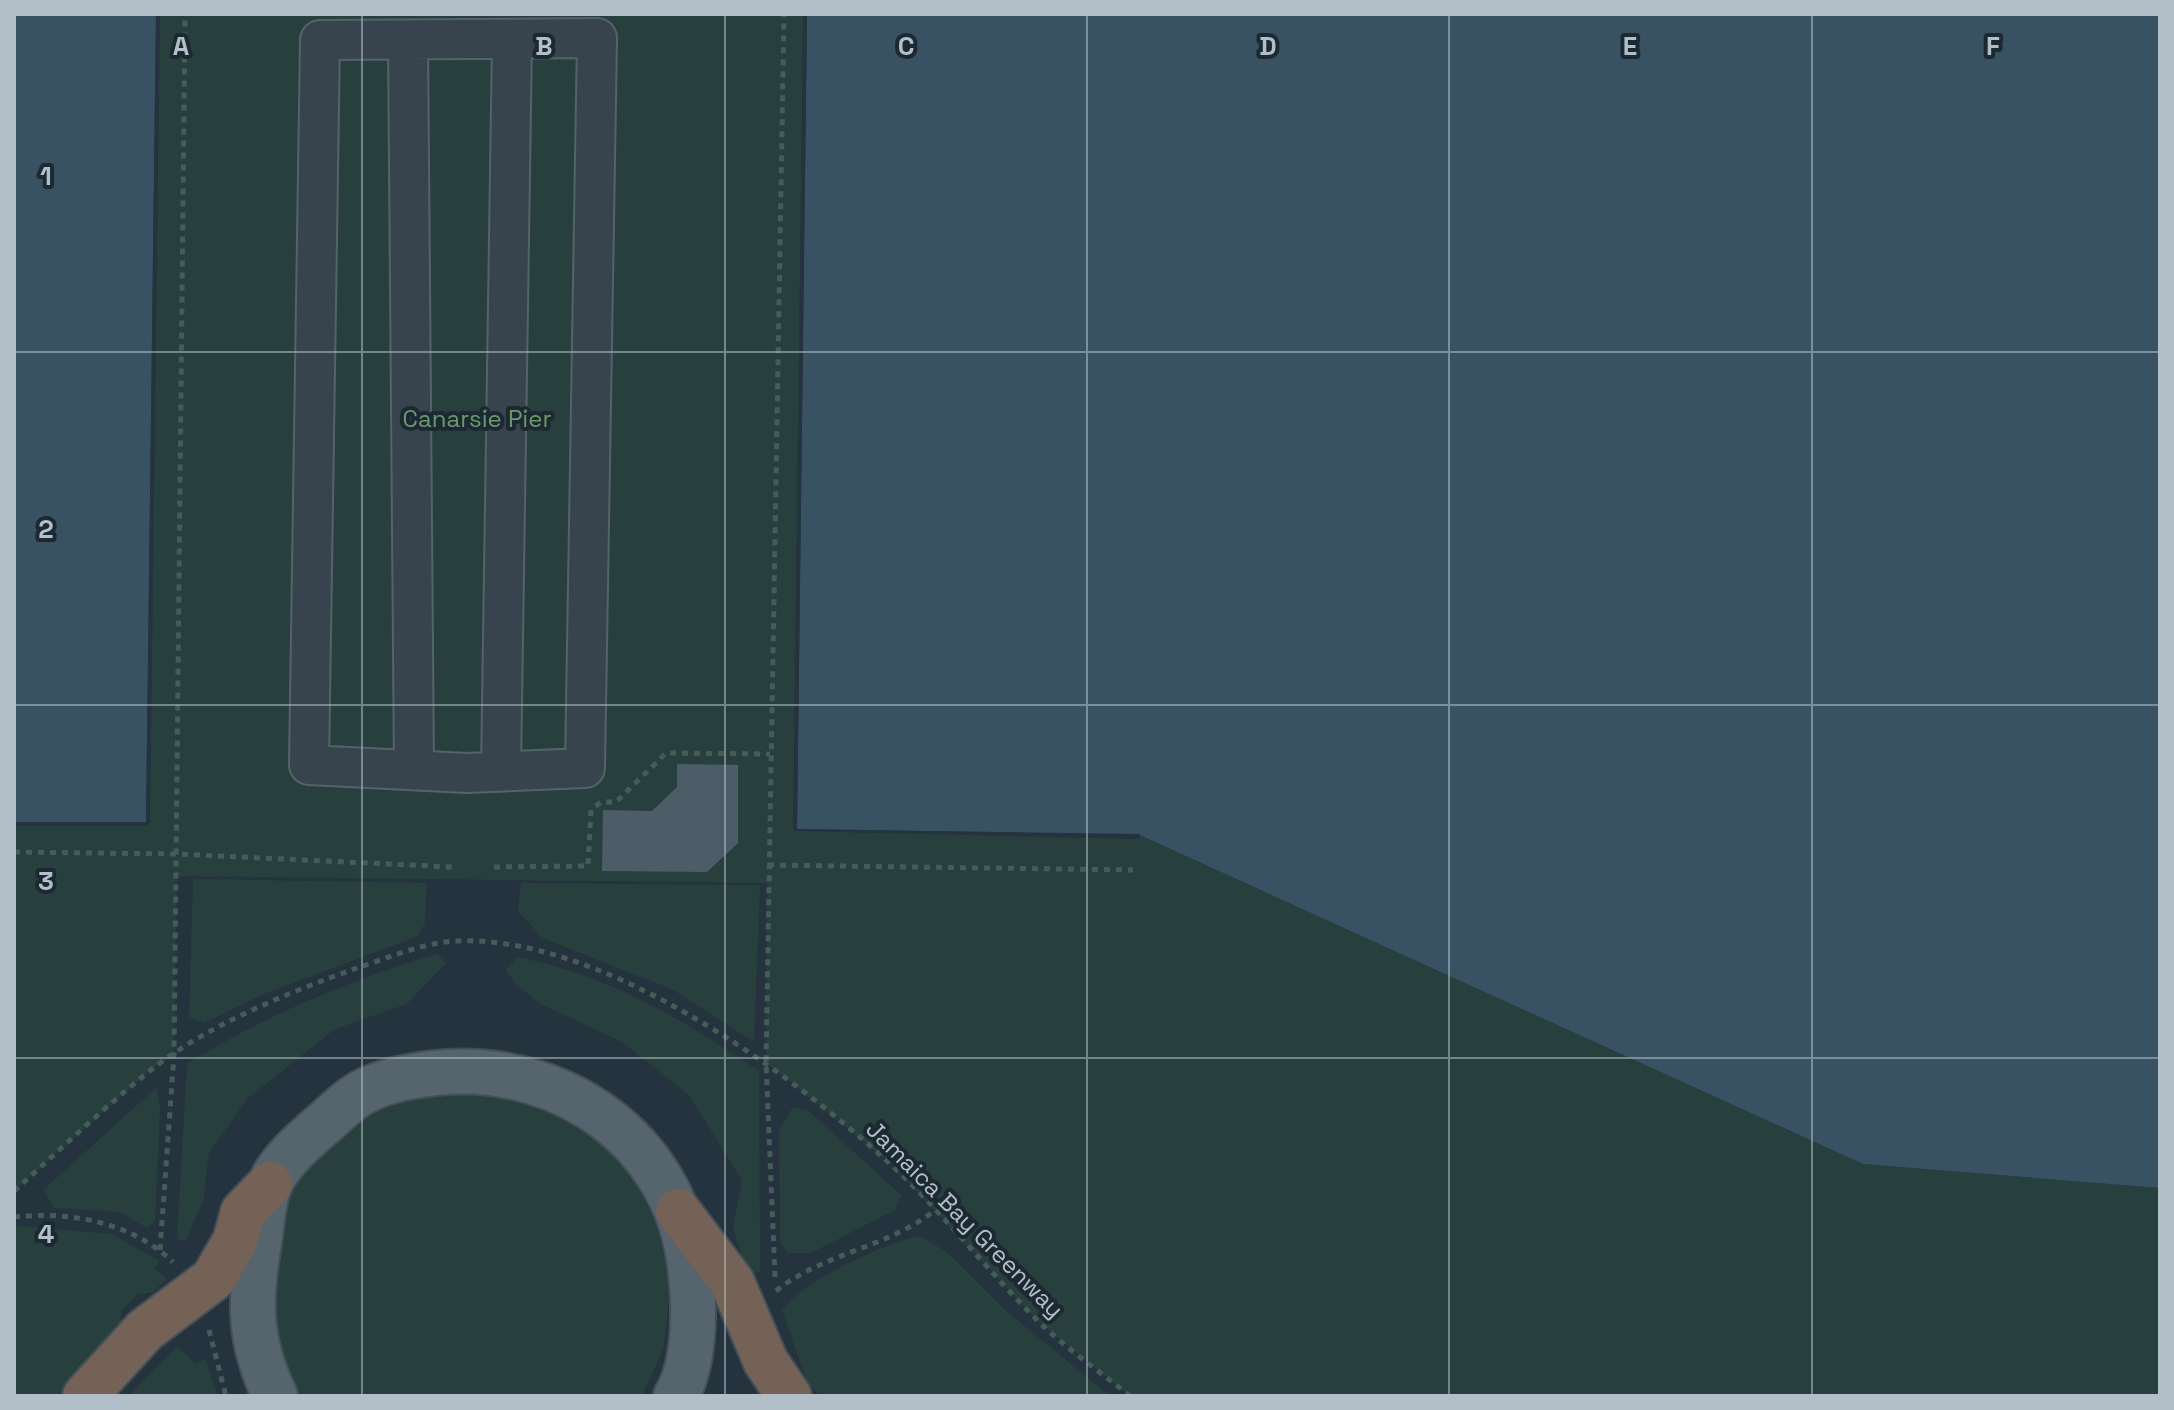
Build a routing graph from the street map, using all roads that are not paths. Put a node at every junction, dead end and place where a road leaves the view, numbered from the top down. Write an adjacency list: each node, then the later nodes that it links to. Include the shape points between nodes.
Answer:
1 (512, 39): 2 (lane); 4 (lane); 4 (lane, via 597,38 597,54 585,768)
2 (408, 40): 3 (lane); 3 (lane, via 320,40 309,765)
3 (414, 770): 4 (lane)
4 (501, 771)
5 (270, 1184): 6 (main road, via 298,1146 364,1091 432,1073 480,1070 538,1081 611,1119 659,1174); 7 (highway, via 243,1212 235,1241 213,1279 145,1330); 8 (main road, via 251,1320 262,1369)
6 (678, 1211): 9 (main road, via 693,1290 691,1338); 10 (highway, via 732,1282 766,1362)
7 (85, 1396)
8 (275, 1396)
9 (676, 1396)
10 (789, 1396)

